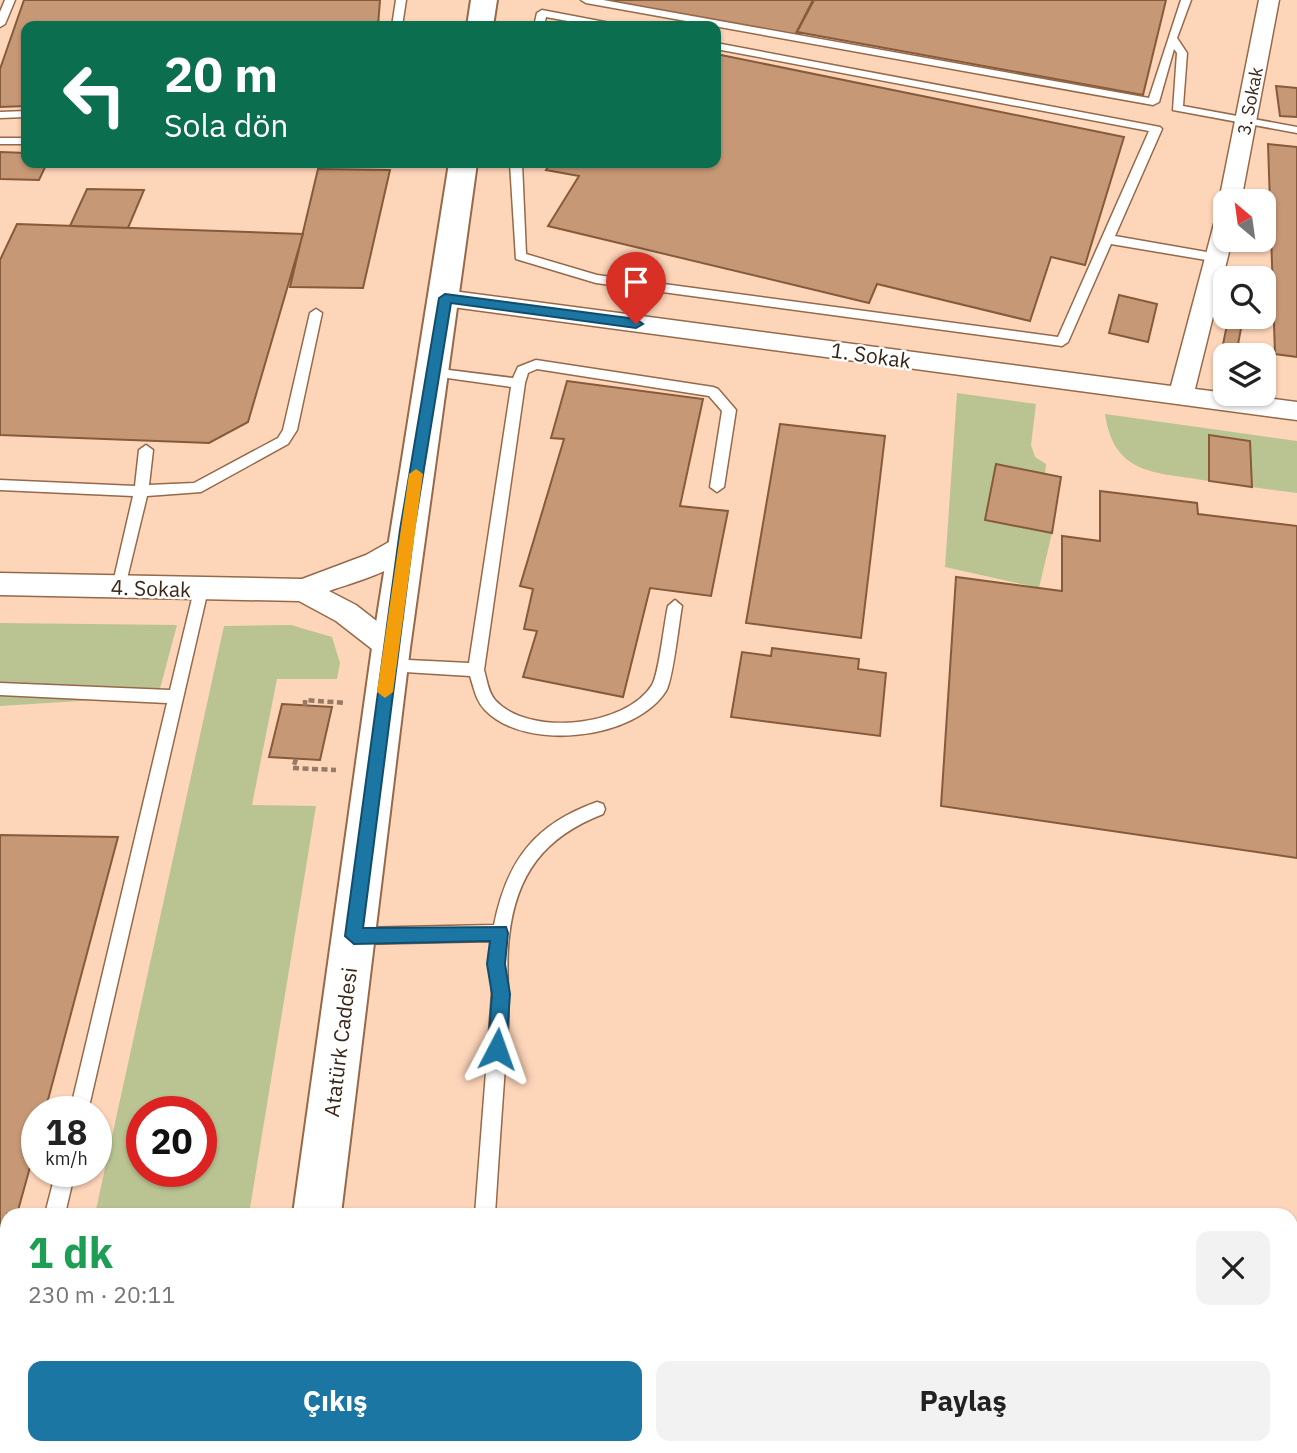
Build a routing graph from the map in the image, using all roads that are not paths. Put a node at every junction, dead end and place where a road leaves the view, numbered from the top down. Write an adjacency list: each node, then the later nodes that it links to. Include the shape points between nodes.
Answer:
1 (10, 0): 12 (lane)
2 (401, 0): 7 (lane)
3 (484, 0): 8 (street)
4 (586, 0): 11 (lane)
5 (1186, 0): 14 (lane)
6 (1269, 0): 18 (street, 3. Sokak)
7 (398, 21)
8 (482, 21)
9 (540, 21): 10 (lane, via 542,13)
10 (584, 21)
11 (703, 21)
12 (0, 24)
13 (721, 24): 14 (lane, via 1153,102)
14 (1172, 38): 18 (lane, via 1182,53 1177,108)
15 (721, 47): 25 (lane, via 1156,129)
16 (21, 114): 17 (lane)
17 (0, 115)
18 (1245, 122): 19 (lane); 24 (street, 3. Sokak)
19 (1297, 130)
20 (0, 141): 21 (lane)
21 (21, 141)
22 (462, 168): 28 (street, Atatürk Caddesi)
23 (516, 168): 25 (lane, via 520,256 596,279 1062,342)
24 (1232, 189)
25 (1107, 239): 27 (lane)
26 (1219, 252): 27 (street)
27 (1218, 258): 32 (street)
28 (445, 298): 30 (street, Atatürk Caddesi); 32 (street, 1. Sokak)
29 (316, 313): 37 (lane, via 290,430 283,441 196,488)
30 (433, 372): 31 (lane); 38 (street, Atatürk Caddesi)
31 (518, 383): 36 (lane, via 523,370 536,364 713,392 729,410); 45 (lane)
32 (1181, 396): 33 (street, 1. Sokak)
33 (1297, 411)
34 (146, 450): 37 (lane)
35 (0, 485): 37 (lane)
36 (717, 487)
37 (141, 491): 40 (lane)
38 (405, 543): 42 (street, via 376,562); 44 (street, Atatürk Caddesi)
39 (0, 584): 40 (street, 4. Sokak)
40 (119, 587): 41 (street, 4. Sokak)
41 (201, 590): 42 (street, 4. Sokak); 47 (lane)
42 (303, 590): 44 (street, via 357,620)
43 (675, 606): 45 (lane, via 660,687 620,719 593,729 565,731 512,721 488,704)
44 (389, 657): 45 (lane); 50 (street, Atatürk Caddesi)
45 (476, 670)
46 (0, 689): 47 (lane)
47 (176, 696): 51 (lane)
48 (597, 809): 49 (lane, via 561,824 537,844 510,895)
49 (499, 933): 50 (lane); 55 (lane, via 496,964 501,994)
50 (354, 936): 54 (street, Atatürk Caddesi)
51 (83, 1096)
52 (61, 1187): 53 (lane)
53 (56, 1208)
54 (318, 1208)
55 (485, 1208)

